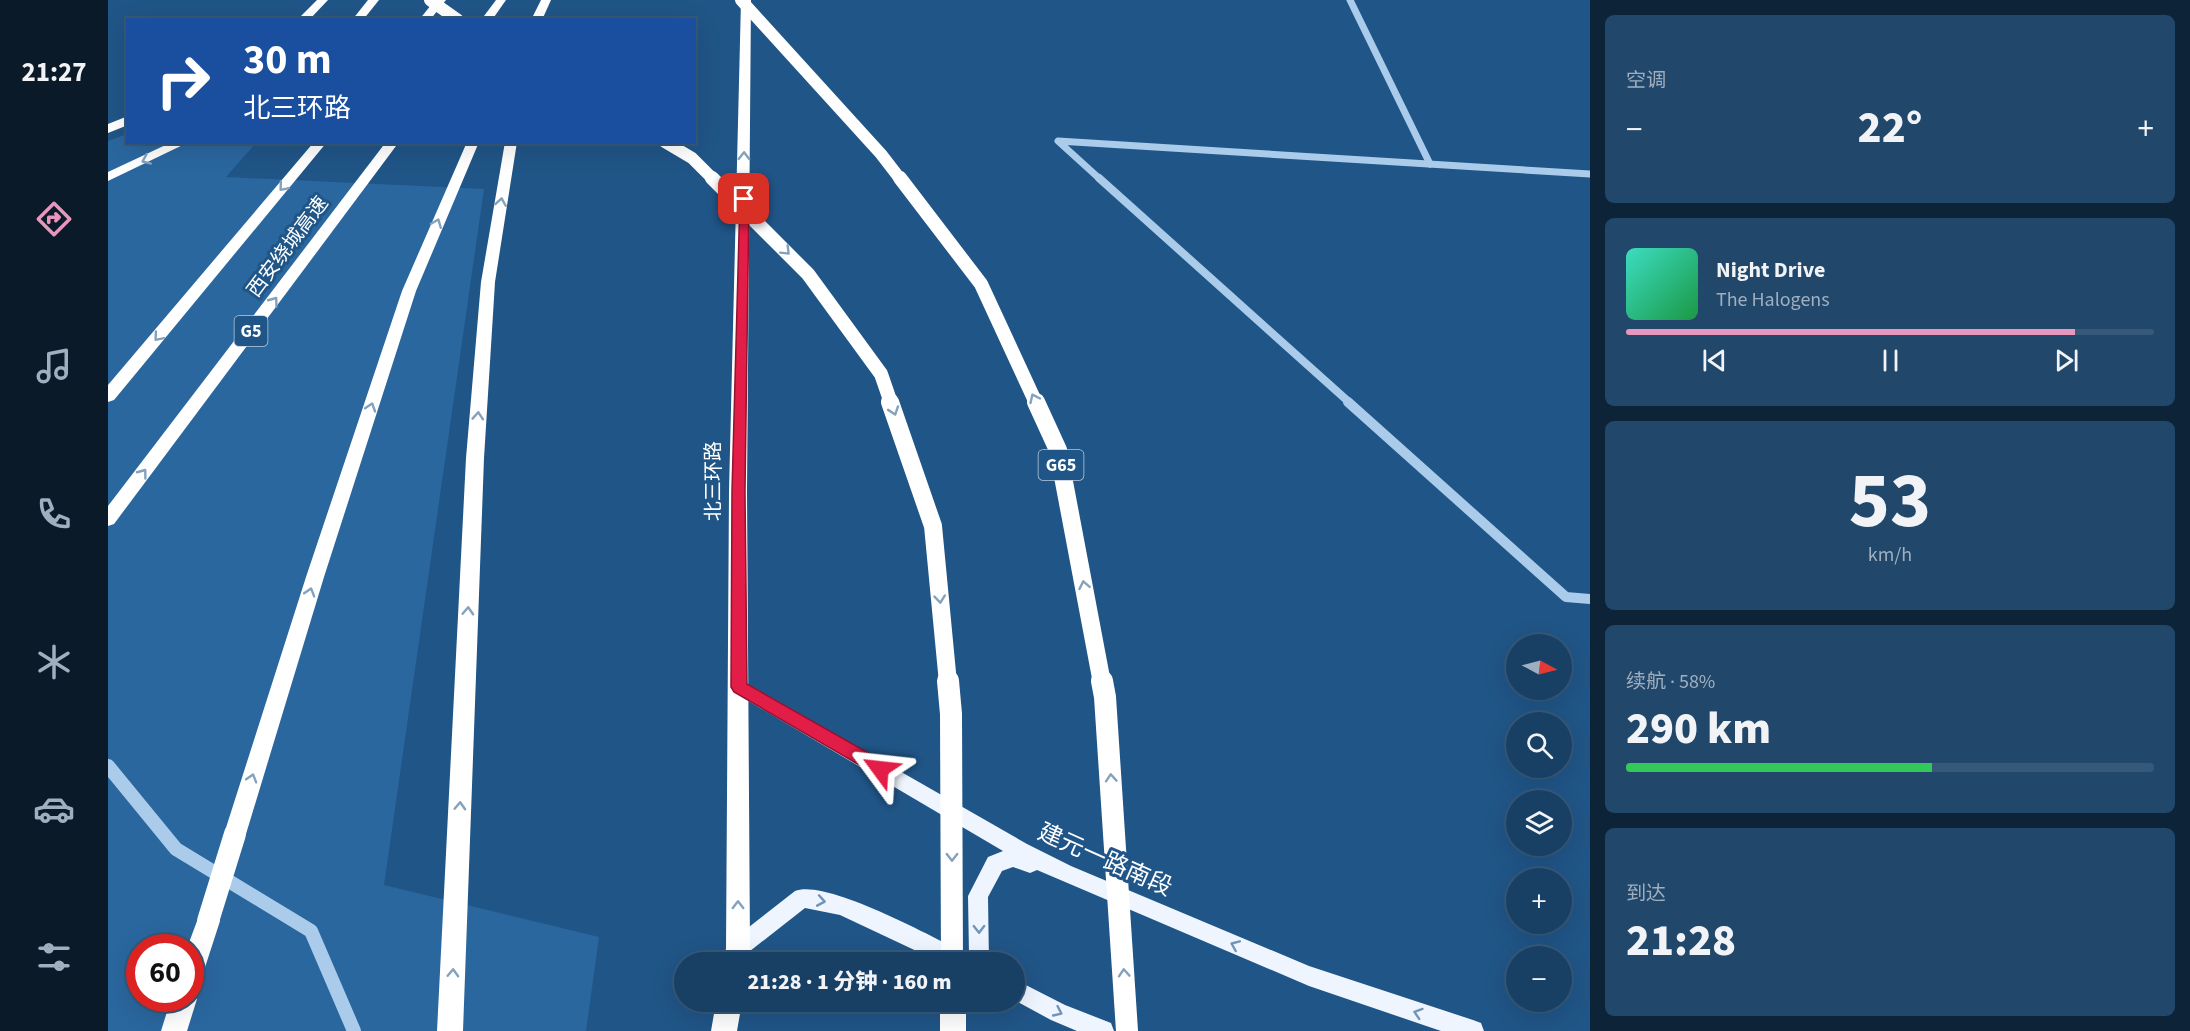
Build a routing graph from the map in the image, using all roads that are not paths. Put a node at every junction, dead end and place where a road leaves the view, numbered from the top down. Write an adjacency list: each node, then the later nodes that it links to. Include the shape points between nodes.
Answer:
1 (323, 0): 10 (highway)
2 (374, 0): 11 (highway)
3 (430, 0): 13 (highway, bridge)
4 (441, 0): 12 (highway)
5 (501, 0): 14 (highway)
6 (546, 0): 15 (highway); 16 (highway)
7 (741, 0): 50 (highway, G65, one-way to 7, bridge, via 1105,697 1058,450 981,284 881,154)
8 (746, 0): 31 (highway, 北三环路, one-way to 8)
9 (1350, 0): 25 (street)
10 (304, 18)
11 (359, 18)
12 (426, 18)
13 (455, 18)
14 (488, 18)
15 (537, 18)
16 (542, 18)
17 (126, 121): 18 (highway)
18 (108, 129)
19 (179, 144): 27 (highway, one-way to 27)
20 (319, 144): 28 (highway, 西安绕城高速, one-way to 28)
21 (391, 144): 29 (highway, 西安绕城高速 / G5, one-way to 21)
22 (471, 144): 34 (highway, one-way to 22, bridge, via 409,291)
23 (511, 144): 46 (highway, one-way to 23, via 475,458 488,282)
24 (668, 144): 38 (highway, one-way to 38, bridge, via 692,158 808,274 881,374 933,526 951,714)
25 (1430, 164): 26 (street); 30 (street, via 1058,141 1566,597)
26 (1590, 174)
27 (108, 177)
28 (108, 396)
29 (108, 519)
30 (1590, 599)
31 (739, 687): 33 (main road, 建元一路南段); 35 (highway, 北三环路, one-way to 31)
32 (108, 766): 45 (street, via 176,849 311,931)
33 (1064, 873): 39 (main road, one-way to 39, via 1013,857 996,864 978,897); 51 (main road, 建元一路南段, one-way to 33, via 1309,976)
34 (204, 934)
35 (737, 952)
36 (740, 952): 37 (main road, one-way to 37, via 802,898 841,905)
37 (941, 952)
38 (952, 952)
39 (979, 952)
40 (1025, 995): 49 (main road, one-way to 49)
41 (180, 1012): 44 (highway)
42 (727, 1012): 47 (highway)
43 (953, 1012): 48 (highway)
44 (174, 1031)
45 (354, 1031)
46 (450, 1031)
47 (724, 1031)
48 (953, 1031)
49 (1103, 1031)
50 (1127, 1031)
51 (1473, 1031)

